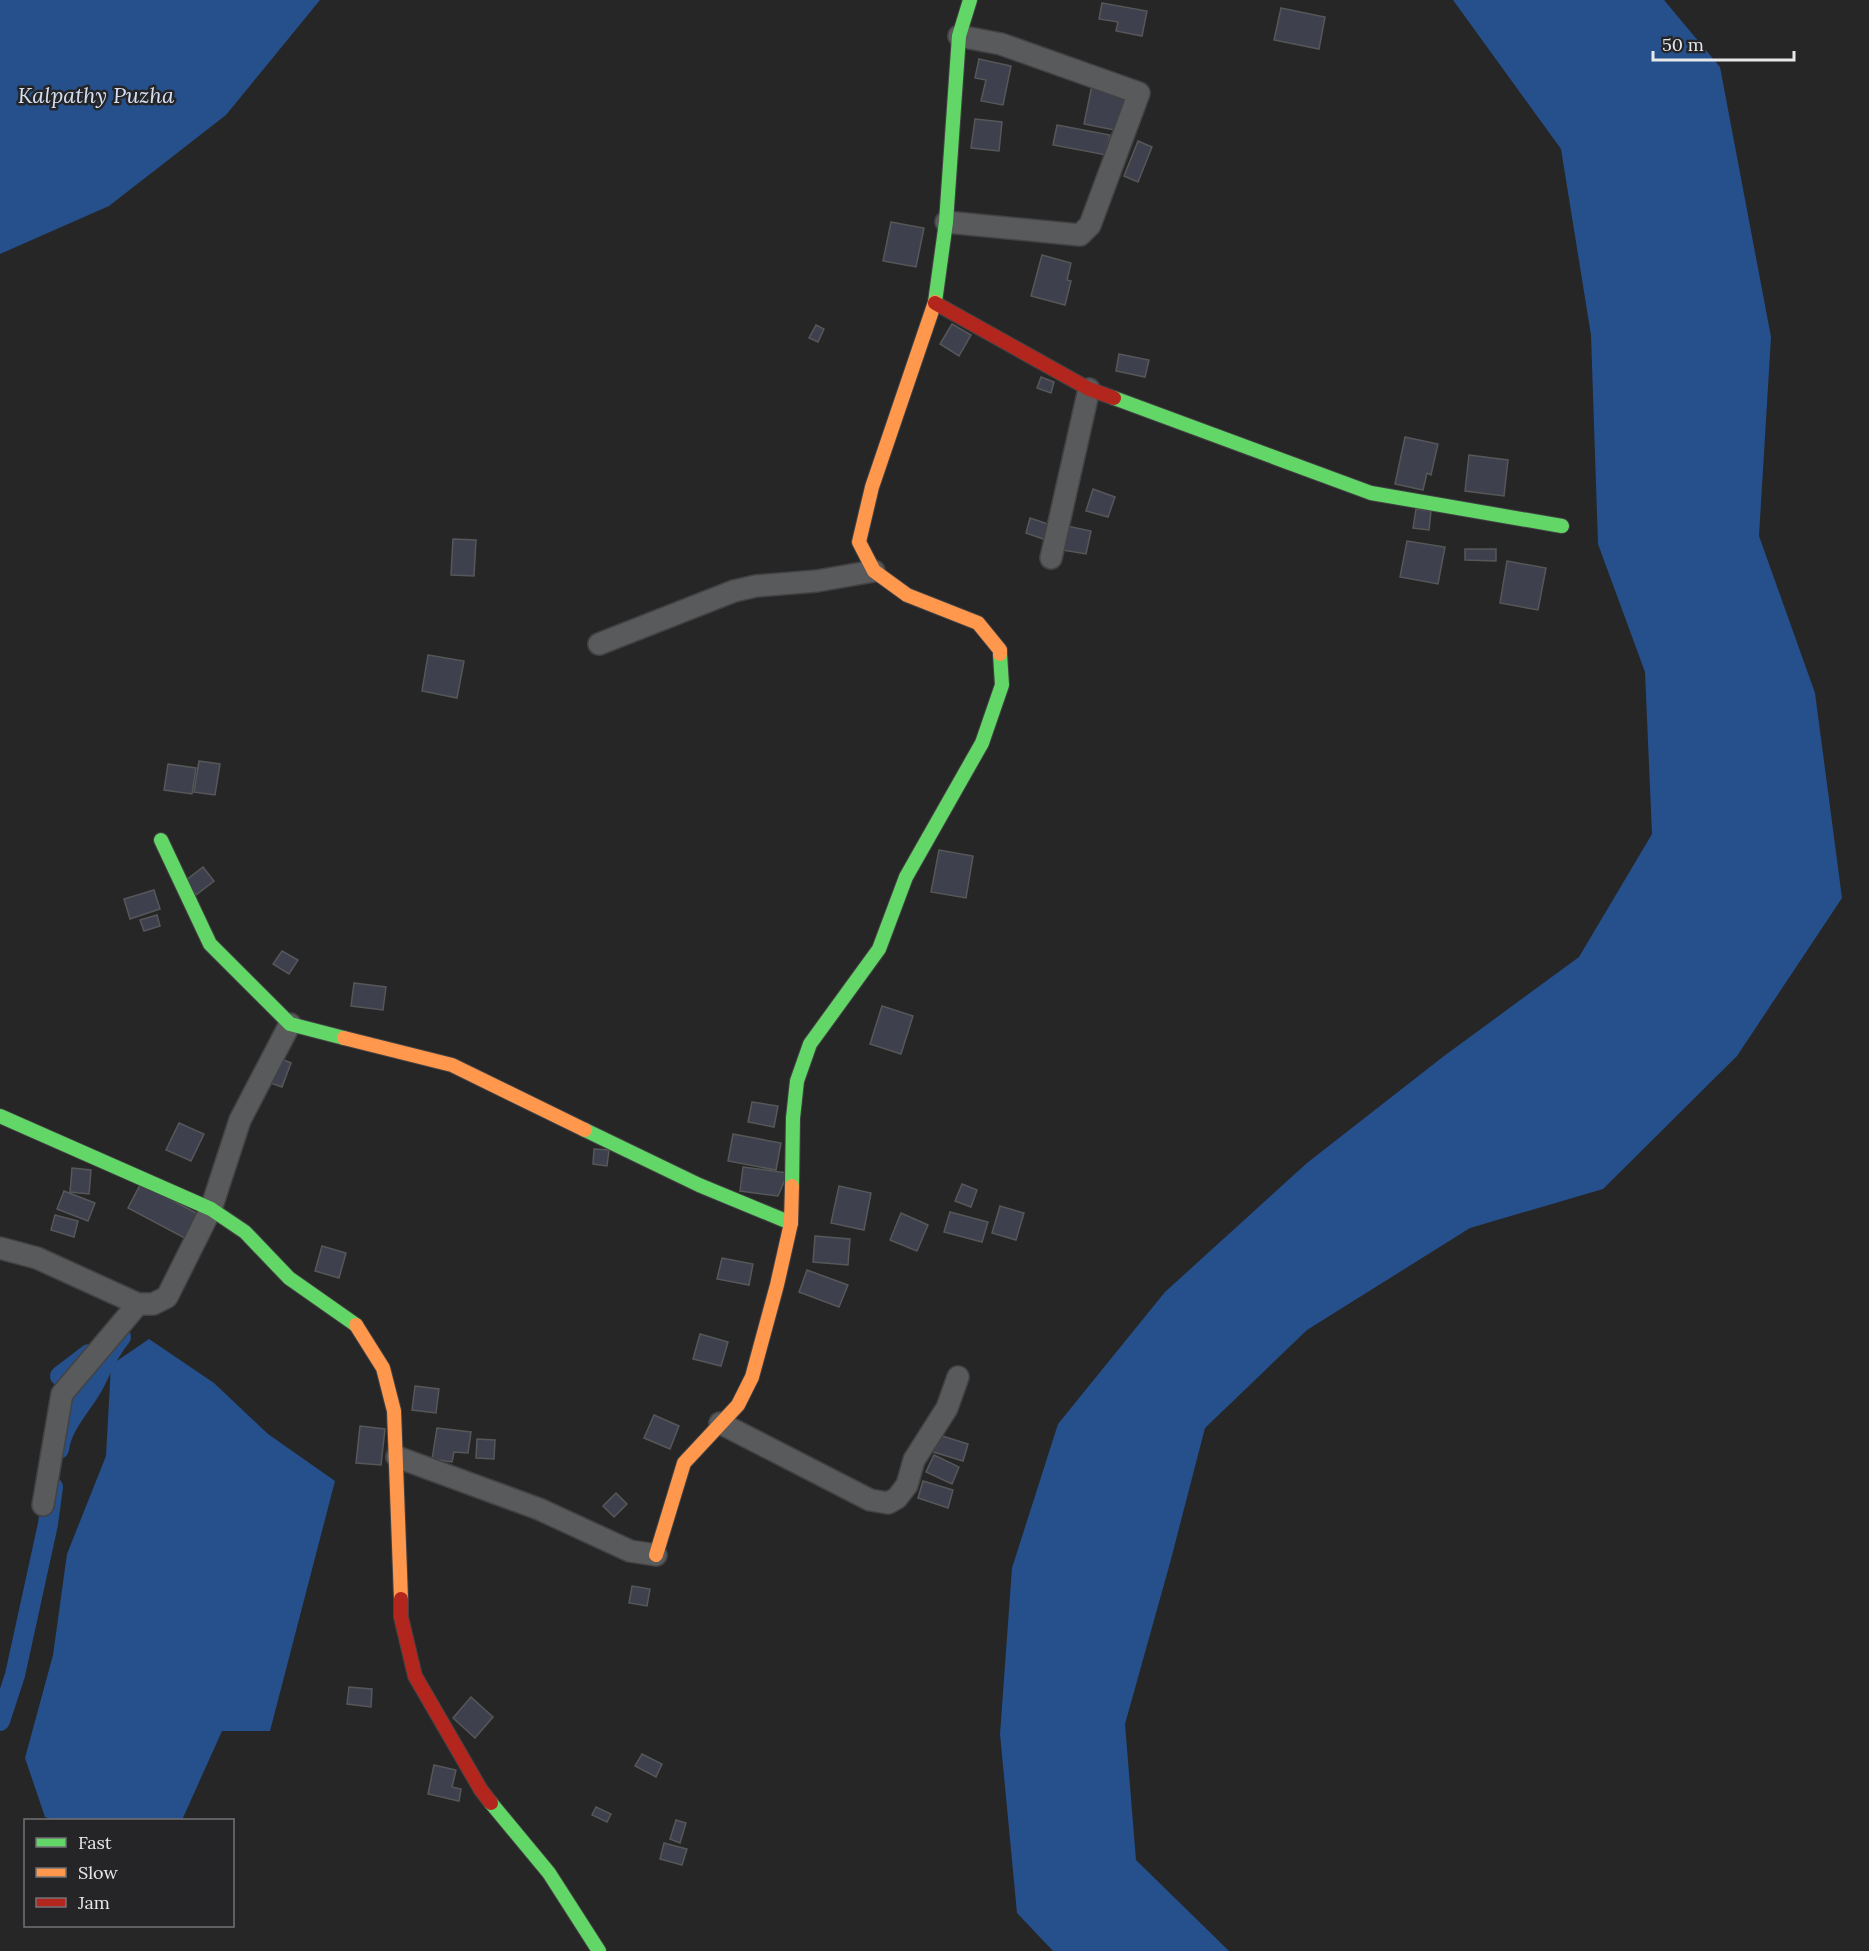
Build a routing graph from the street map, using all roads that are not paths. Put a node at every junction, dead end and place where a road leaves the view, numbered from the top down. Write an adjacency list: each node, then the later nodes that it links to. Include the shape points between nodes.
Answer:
1 (969, 0): 2 (street)
2 (958, 36): 3 (street); 3 (street, via 1001,44 1139,93 1090,225 1080,235)
3 (946, 222): 4 (street)
4 (935, 303): 5 (street); 8 (street, via 872,487 859,542)
5 (1089, 389): 6 (street, via 1371,493); 7 (street)
6 (1562, 526)
7 (1051, 558)
8 (874, 571): 9 (street, via 734,591); 14 (street, via 907,595 978,623 1000,650 1002,686 982,743 906,877 879,949 810,1044 797,1081 794,1108)
9 (599, 644)
10 (161, 840): 11 (street, via 210,945)
11 (290, 1024): 13 (street, via 240,1120); 14 (street, via 452,1065 699,1185)
12 (0, 1116): 13 (street)
13 (211, 1209): 16 (street, via 167,1297 153,1304); 19 (street, via 245,1232 289,1278 356,1325 383,1368 394,1411)
14 (791, 1223): 18 (street, via 752,1377 738,1405)
15 (0, 1248): 16 (street, via 37,1258)
16 (138, 1304): 20 (street, via 62,1394)
17 (958, 1377): 18 (street, via 946,1408 915,1460 907,1485 888,1503 870,1500)
18 (720, 1423): 21 (street, via 684,1463)
19 (398, 1457): 21 (street, via 539,1509 630,1551); 22 (street, via 401,1617 415,1676 481,1790 549,1873)
20 (43, 1505)
21 (656, 1555)
22 (599, 1951)

